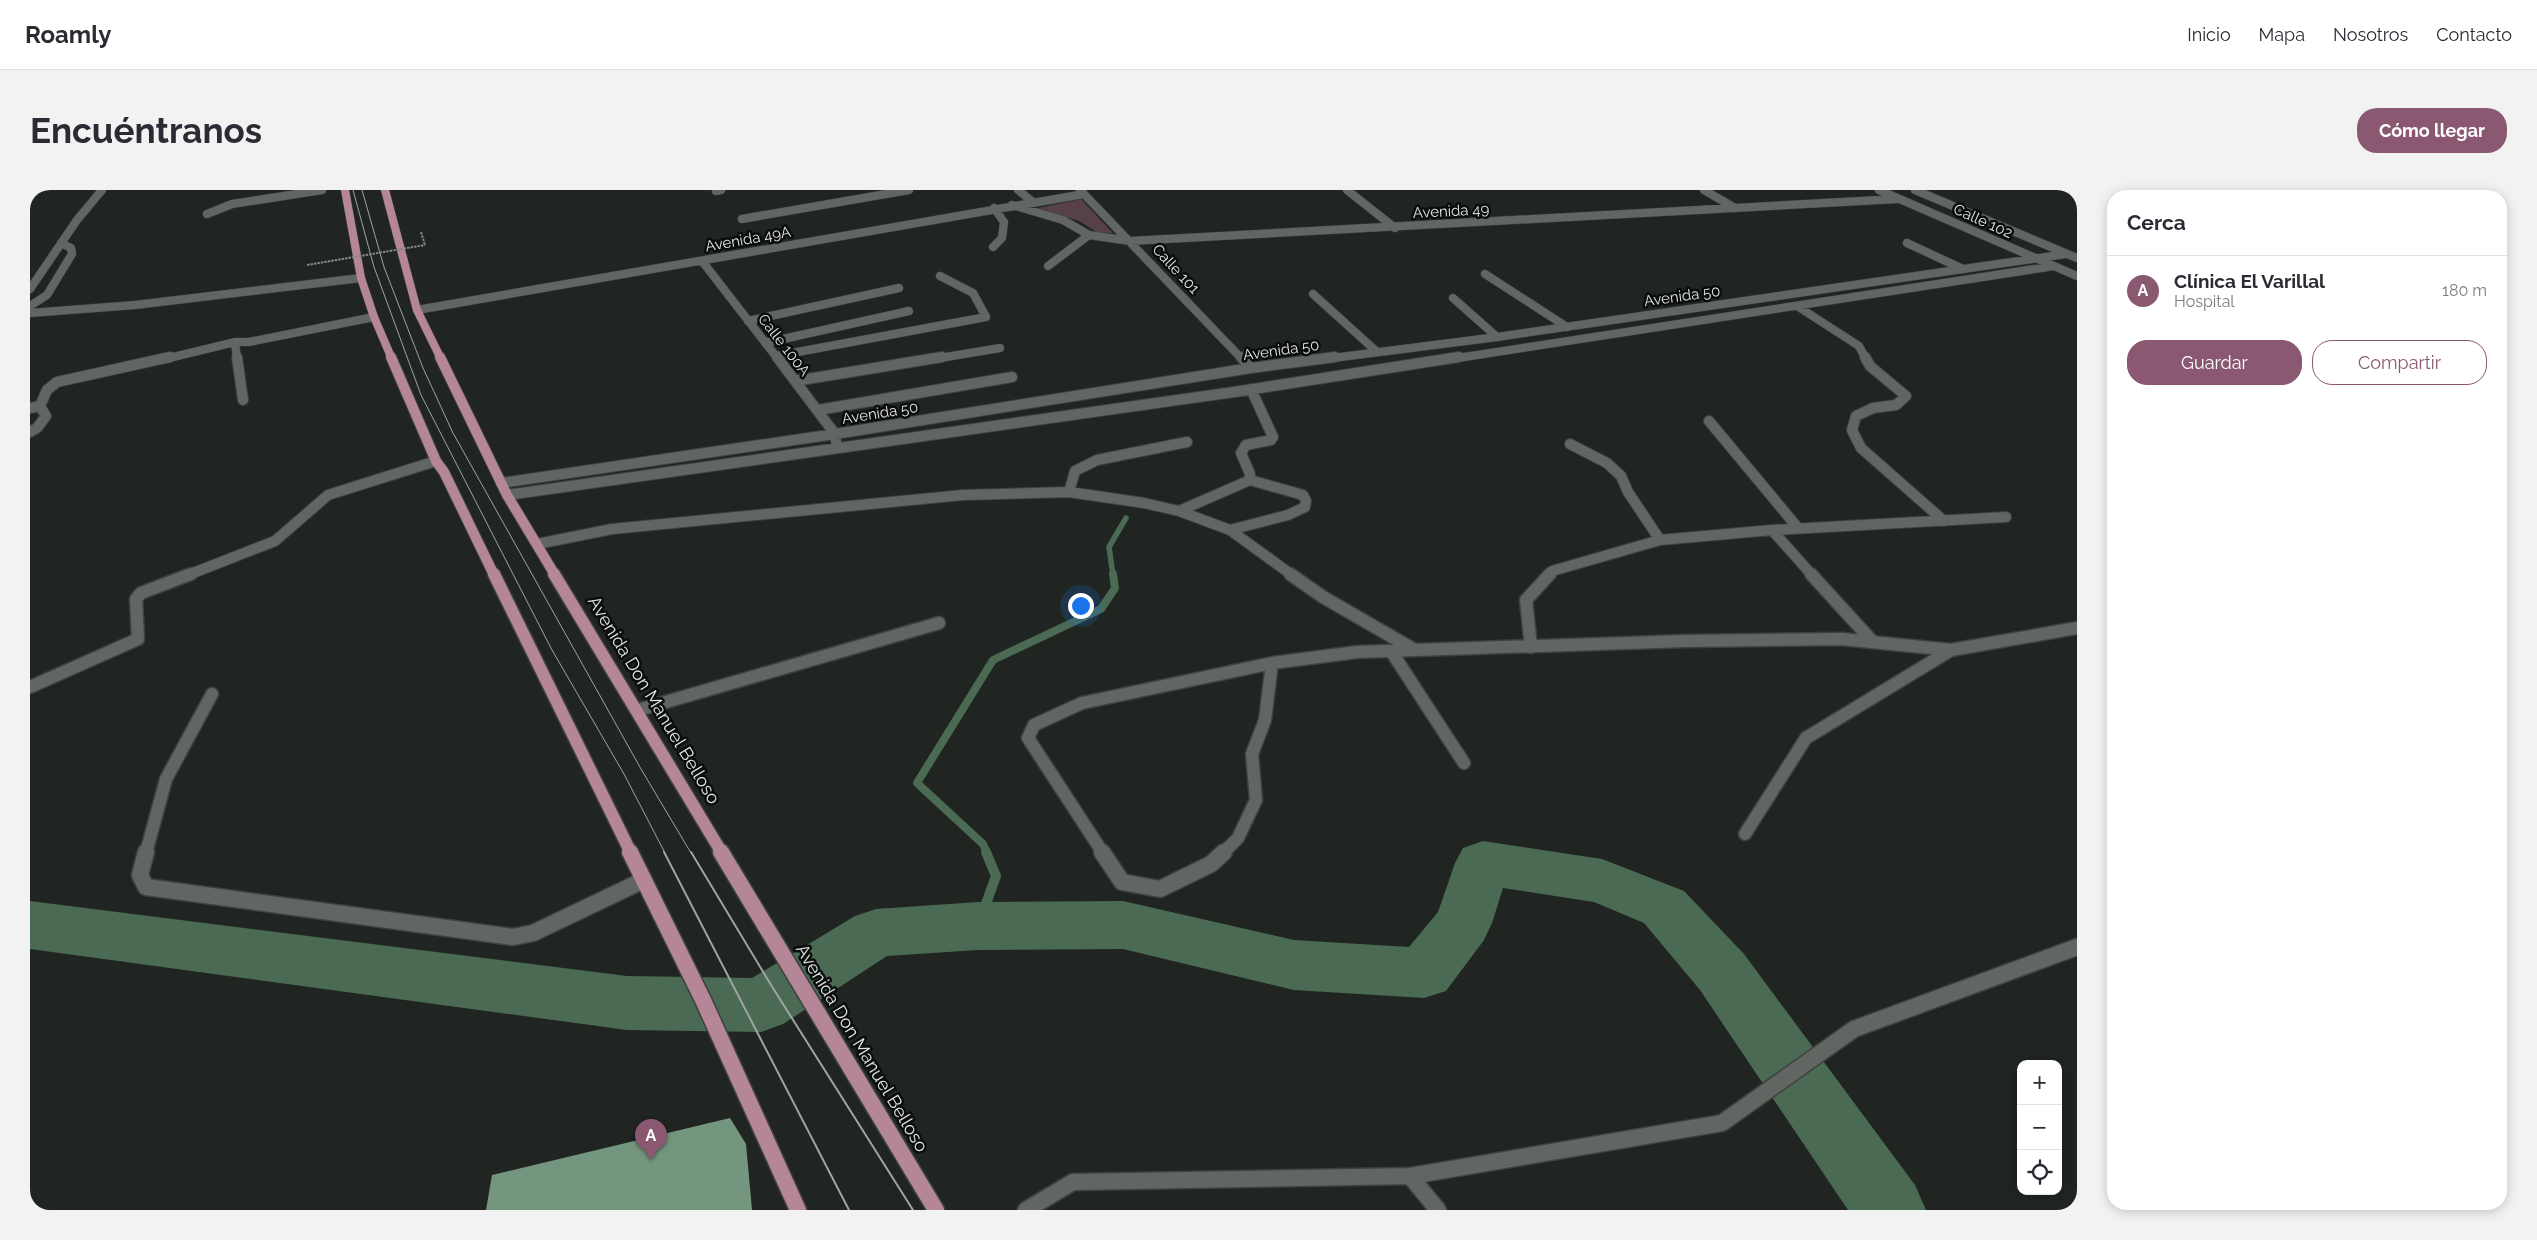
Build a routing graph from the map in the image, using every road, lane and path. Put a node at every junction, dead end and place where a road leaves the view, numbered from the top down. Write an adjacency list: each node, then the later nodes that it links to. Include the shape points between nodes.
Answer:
1 (102, 190): 23 (street)
2 (322, 190): 17 (street, via 232,204)
3 (345, 190): 37 (main road)
4 (385, 190): 44 (main road, Avenida Don Manuel Belloso)
5 (909, 190): 18 (street)
6 (1018, 190): 13 (street)
7 (1347, 190): 19 (street)
8 (1704, 190): 16 (street)
9 (1879, 190): 12 (street, Calle 102)
10 (1915, 190): 26 (street)
11 (1082, 192): 13 (street, Avenida 49A); 22 (street, Calle 101)
12 (1898, 199): 16 (street, Avenida 49); 28 (street, Calle 102)
13 (1033, 202): 14 (street, Avenida 49A)
14 (1012, 205): 15 (street, Avenida 49A); 21 (street, Avenida 49, via 1063,220)
15 (994, 208): 25 (street, via 1004,222 1002,238); 29 (street, Avenida 49A)
16 (1735, 208): 19 (street, Avenida 49)
17 (207, 214)
18 (742, 219)
19 (1395, 228): 22 (street, Avenida 49)
20 (421, 232): 30 (path, bridge, via 425,245)
21 (1089, 235): 22 (street, Avenida 49); 31 (street)
22 (1130, 241): 56 (street, Calle 101)
23 (61, 243): 39 (street); 42 (street, via 71,248 72,254 47,295)
24 (1907, 243): 33 (street)
25 (993, 247)
26 (2066, 254): 27 (street); 28 (street, Avenida 50)
27 (2077, 258)
28 (2036, 259): 32 (street, Calle 102); 33 (street, Avenida 50)
29 (702, 261): 44 (street, Avenida 49A); 48 (street, Calle 100A)
30 (307, 265)
31 (1048, 266)
32 (2054, 266): 36 (street, Calle 102); 43 (street, Avenida 50)
33 (1963, 269): 49 (street, Avenida 50)
34 (1485, 274): 49 (street)
35 (940, 276): 55 (street, via 973,293 986,317)
36 (2077, 276)
37 (361, 278): 46 (street, via 135,305); 47 (main road)
38 (899, 288): 48 (street)
39 (30, 289)
40 (1314, 294): 54 (street)
41 (1453, 298): 50 (street)
42 (30, 306)
43 (1797, 306): 59 (street, Avenida 50); 77 (street, via 1859,346 1870,366 1906,396 1896,405 1873,408 1856,416 1852,430 1861,448)
44 (417, 310): 72 (main road, Avenida Don Manuel Belloso)
45 (909, 311): 51 (street)
46 (30, 313)
47 (374, 317): 52 (street); 70 (main road)
48 (748, 321): 51 (street, Calle 100A)
49 (1567, 327): 50 (street, Avenida 50)
50 (1497, 337): 54 (street, Avenida 50)
51 (765, 343): 55 (street, Calle 100A)
52 (236, 345): 60 (street); 61 (street, via 60,387 51,386)
53 (1000, 348): 58 (street)
54 (1376, 351): 56 (street, Avenida 50)
55 (776, 356): 58 (street, Calle 100A)
56 (1251, 368): 66 (street, Avenida 50)
57 (1012, 377): 63 (street)
58 (795, 381): 63 (street, Calle 100A)
59 (1251, 389): 69 (street, Avenida 50); 71 (street, via 1273,437 1246,445 1241,453)
60 (244, 400)
61 (40, 406): 62 (street); 65 (street, via 46,416)
62 (30, 408)
63 (818, 410): 66 (street, Calle 100A)
64 (1709, 421): 78 (street)
65 (30, 432)
66 (835, 434): 69 (street, Calle 100A); 72 (street, Avenida 50)
67 (1187, 442): 73 (street, via 1097,460 1075,471)
68 (1570, 444): 81 (street, via 1608,463 1621,476)
69 (838, 448): 74 (street, Avenida 50)
70 (436, 461): 91 (street, via 328,495 275,541 141,593 136,599 138,638); 96 (main road)
71 (1250, 480): 75 (street); 79 (street, via 1303,495 1304,507 1288,515)
72 (501, 483): 74 (main road, Avenida Don Manuel Belloso)
73 (1069, 492): 75 (street, via 1144,502); 82 (street, via 953,496 612,530)
74 (507, 495): 82 (main road, Avenida Don Manuel Belloso)
75 (1179, 511): 79 (street)
76 (2006, 517): 77 (street)
77 (1944, 521): 78 (street)
78 (1798, 528): 80 (street)
79 (1230, 530): 87 (street, via 1323,597)
80 (1772, 530): 81 (street); 85 (street)
81 (1660, 540): 86 (street, via 1552,570 1526,600)
82 (537, 544): 93 (main road, Avenida Don Manuel Belloso)
83 (939, 623): 93 (street)
84 (2077, 628): 88 (street)
85 (1873, 642): 86 (street, via 1842,639 1685,640); 88 (street)
86 (1531, 647): 87 (street)
87 (1414, 650): 89 (street)
88 (1951, 650): 95 (street, via 1806,738)
89 (1391, 651): 90 (street, via 1357,652); 94 (street)
90 (1272, 664): 90 (street, via 1082,703 1034,725 1028,738 1122,882 1160,889 1211,864 1238,838 1256,800 1252,754 1264,720)
91 (30, 687)
92 (212, 694): 96 (street, via 166,779 140,875 146,887 514,937 533,933)
93 (638, 710): 100 (main road, Avenida Don Manuel Belloso)
94 (1464, 763)
95 (1745, 834)
96 (644, 880): 99 (main road, via 703,1000)
97 (2077, 947): 98 (street, via 1854,1029 1722,1123)
98 (1410, 1176): 101 (street, via 1073,1182); 102 (street)
99 (798, 1210)
100 (936, 1210)
101 (1026, 1210)
102 (1438, 1210)

